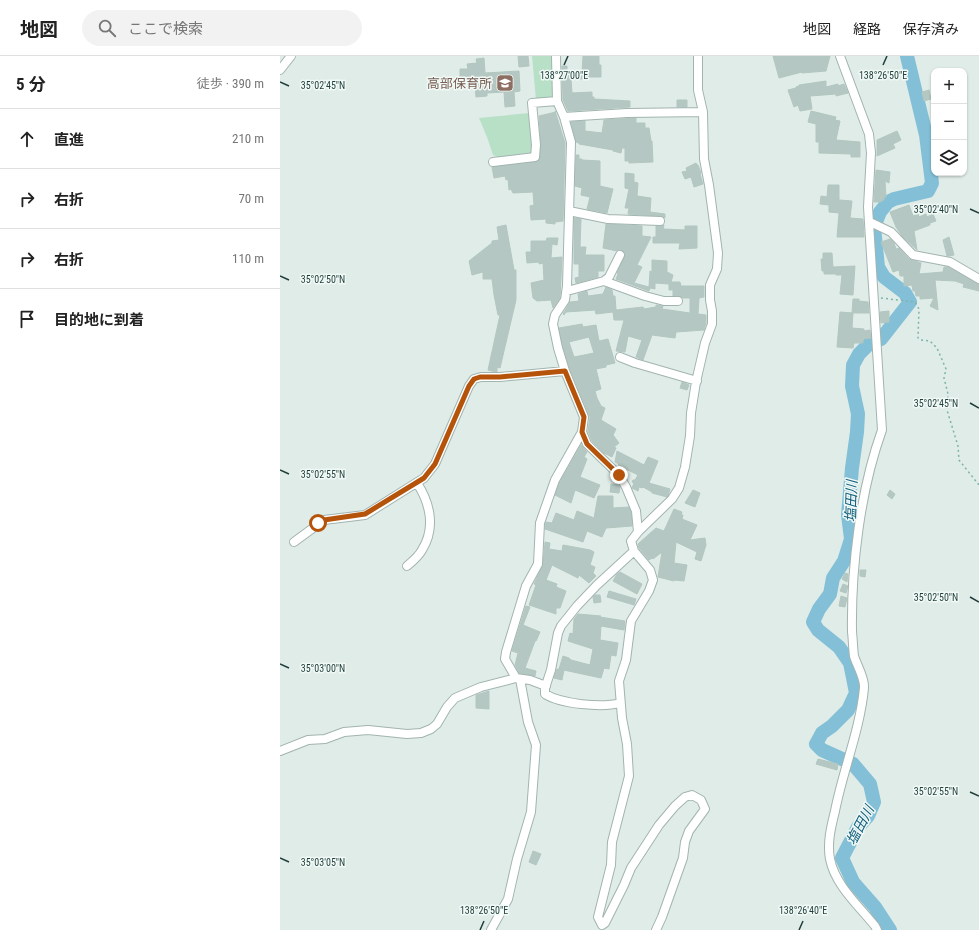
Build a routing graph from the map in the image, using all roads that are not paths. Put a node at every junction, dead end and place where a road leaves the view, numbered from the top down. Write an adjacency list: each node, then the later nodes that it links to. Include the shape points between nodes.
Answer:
1 (291, 56): 5 (street)
2 (556, 56): 6 (street)
3 (698, 56): 7 (street, via 698,90)
4 (840, 56): 12 (street, via 869,134)
5 (280, 70)
6 (557, 101): 8 (street); 9 (street, via 532,103 535,157)
7 (703, 112): 8 (street); 20 (street, via 704,159 718,254 710,285 712,324 705,342)
8 (564, 116): 10 (street, via 571,142)
9 (493, 162)
10 (569, 211): 11 (street, via 608,219); 16 (street)
11 (660, 221)
12 (870, 222): 14 (street, via 891,232 913,255 950,262); 33 (street, via 882,430 874,452 860,517 852,596 854,655 864,685 857,729 829,839 830,859 834,872 841,885)
13 (620, 255): 15 (street, via 609,277)
14 (979, 279)
15 (604, 281): 16 (street); 17 (street, via 645,296 664,301)
16 (566, 291): 19 (street, via 565,300 552,324)
17 (678, 301)
18 (620, 357): 20 (street)
19 (565, 371): 21 (street, via 584,417); 22 (street, via 474,379 435,464)
20 (697, 380): 23 (street, via 685,467 679,488 672,499)
21 (582, 432): 23 (street, via 587,444 619,475 626,487 636,511); 27 (street, via 555,480 540,523 538,564 526,586 506,652 505,659)
22 (417, 483): 24 (street, via 365,514 324,520); 26 (street, via 428,502 429,530 423,550)
23 (638, 532): 25 (street, via 631,541)
24 (294, 542)
25 (634, 551): 28 (street, via 592,590 561,626); 29 (street, via 650,570 653,580 631,621 626,660 619,682)
26 (408, 566)
27 (518, 679): 28 (street); 30 (street, via 481,687 455,698 437,724 421,733 368,730 344,732 325,739 308,740); 31 (street, via 536,745 531,812 508,899)
28 (546, 686): 29 (street, via 545,694 574,703 600,706)
29 (620, 703): 32 (street, via 629,776 612,842 611,866 598,917 602,925 624,885 630,868 675,806 685,797 692,795 701,800 705,809 689,831 683,858)
30 (280, 751)
31 (491, 930)
32 (656, 930)
33 (877, 930)

